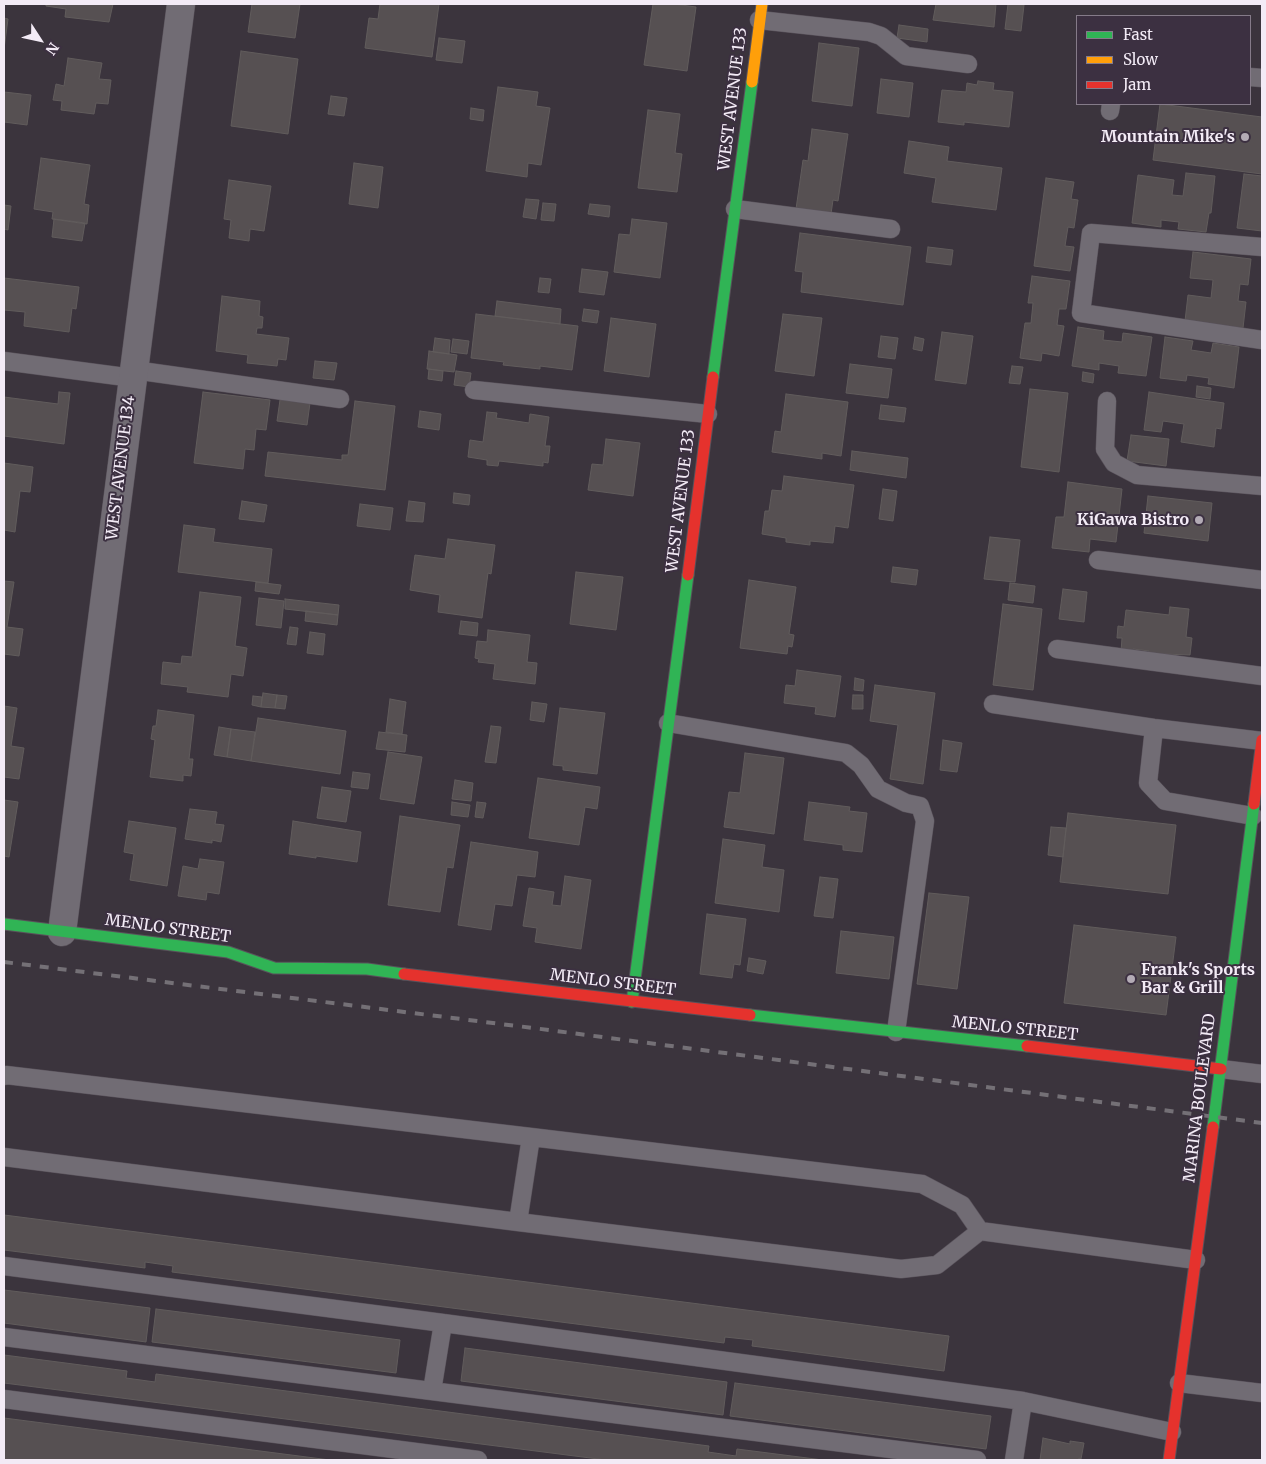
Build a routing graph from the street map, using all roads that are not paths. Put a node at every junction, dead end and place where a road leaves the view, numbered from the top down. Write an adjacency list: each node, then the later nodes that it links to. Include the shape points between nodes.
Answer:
1 (181, 4): 9 (street, WEST AVENUE 134)
2 (760, 12): 3 (lane, via 869,32 881,36 906,56); 4 (street, WEST AVENUE 133)
3 (968, 64)
4 (735, 209): 5 (lane); 13 (street, WEST AVENUE 133)
5 (891, 229)
6 (1262, 247): 7 (lane, via 1091,233 1081,313)
7 (1262, 340)
8 (4, 361): 9 (lane)
9 (133, 374): 11 (lane); 25 (street, WEST AVENUE 134)
10 (474, 390): 13 (lane)
11 (340, 399)
12 (1108, 401): 14 (lane, via 1105,450 1114,463 1137,475)
13 (708, 414): 20 (street, WEST AVENUE 133)
14 (1262, 486)
15 (1098, 560): 16 (lane)
16 (1262, 580)
17 (1057, 649): 18 (lane)
18 (1262, 676)
19 (993, 704): 21 (lane)
20 (668, 723): 26 (street, WEST AVENUE 133); 27 (lane, via 846,753 861,765 878,789 920,806 925,822)
21 (1154, 728): 22 (lane); 23 (lane, via 1148,783 1166,801)
22 (1262, 740): 23 (street, MARINA BOULEVARD)
23 (1252, 816): 28 (street, MARINA BOULEVARD)
24 (4, 924): 25 (street, MENLO STREET)
25 (62, 932): 26 (street, MENLO STREET, via 228,952 274,968 367,969)
26 (632, 1002): 27 (street, MENLO STREET)
27 (896, 1032): 28 (street, MENLO STREET)
28 (1220, 1069): 29 (lane); 35 (street, MARINA BOULEVARD)
29 (1262, 1074)
30 (4, 1076): 31 (lane)
31 (531, 1137): 33 (lane); 34 (lane, via 922,1184 962,1205)
32 (4, 1157): 33 (lane)
33 (518, 1222): 34 (lane, via 901,1269 938,1265)
34 (980, 1231): 35 (lane)
35 (1196, 1260): 39 (street, MARINA BOULEVARD)
36 (4, 1266): 37 (lane)
37 (443, 1323): 40 (lane); 43 (lane)
38 (4, 1337): 40 (lane)
39 (1179, 1383): 41 (lane); 44 (street, MARINA BOULEVARD)
40 (432, 1391): 46 (lane)
41 (1262, 1393)
42 (4, 1399): 45 (lane)
43 (1023, 1401): 44 (lane); 47 (lane)
44 (1172, 1432): 48 (street, MARINA BOULEVARD)
45 (478, 1460)
46 (977, 1460)
47 (1014, 1460)
48 (1169, 1460)

